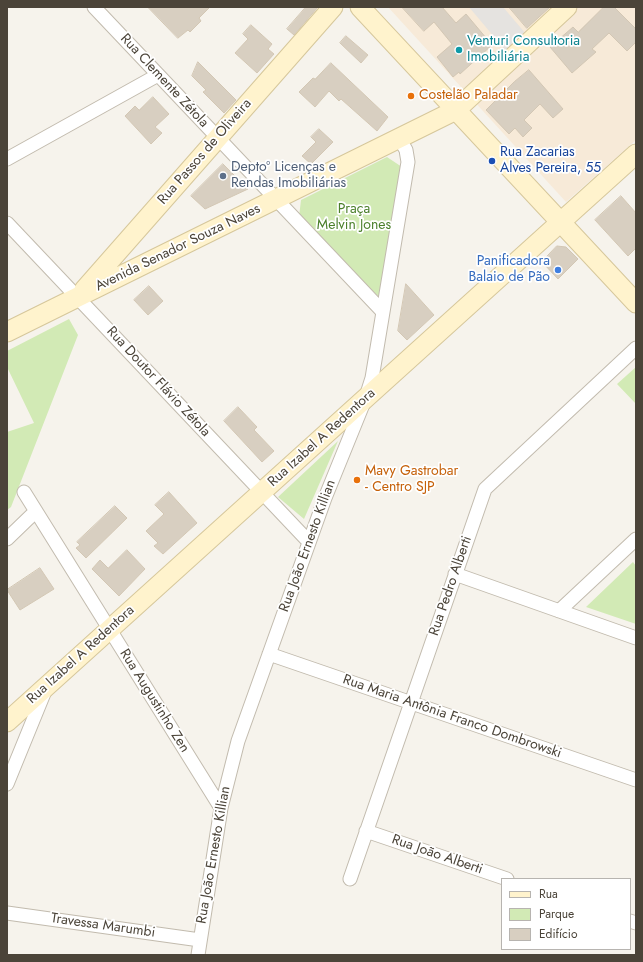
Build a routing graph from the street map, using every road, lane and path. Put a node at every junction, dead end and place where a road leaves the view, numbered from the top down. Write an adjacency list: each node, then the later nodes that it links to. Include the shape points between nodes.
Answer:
1 (94, 7): 5 (street, Rua Clemente Zétola)
2 (333, 7): 7 (main road, Rua Passos de Oliveira)
3 (360, 7): 6 (main road)
4 (567, 7): 6 (main road, Avenida Senador Souza Naves)
5 (158, 75): 7 (street, Rua Clemente Zétola); 10 (street)
6 (456, 110): 8 (main road, Avenida Senador Souza Naves); 12 (main road)
7 (218, 138): 11 (street, Rua Clemente Zétola); 14 (main road, Rua Passos de Oliveira)
8 (399, 138): 11 (main road, Avenida Senador Souza Naves); 16 (street, Rua João Ernesto Killian, via 406,150 408,162)
9 (636, 154): 12 (main road, Rua Izabel A Redentora)
10 (7, 159)
11 (276, 199): 14 (main road, Avenida Senador Souza Naves); 16 (street, Rua Clemente Zétola)
12 (561, 222): 15 (main road); 19 (main road, Rua Izabel A Redentora)
13 (7, 223): 14 (street, Rua Doutor Flávio Zétola)
14 (78, 297): 17 (main road, Avenida Senador Souza Naves); 21 (street, Rua Doutor Flávio Zétola)
15 (636, 303)
16 (383, 312): 19 (street, Rua João Ernesto Killian)
17 (7, 332)
18 (636, 348): 26 (street, Rua Pedro Alberti, via 485,489)
19 (366, 397): 21 (main road, Rua Izabel A Redentora); 25 (street, Rua João Ernesto Killian)
20 (24, 492): 22 (street, Rua Augustinho Zen)
21 (262, 492): 25 (street, Rua Doutor Flávio Zétola); 28 (main road, Rua Izabel A Redentora)
22 (36, 511): 24 (street); 28 (street, Rua Augustinho Zen)
23 (636, 538): 27 (street)
24 (7, 539)
25 (309, 542): 30 (street, Rua João Ernesto Killian)
26 (455, 574): 27 (street); 32 (street, Rua Pedro Alberti)
27 (559, 611): 29 (street)
28 (109, 629): 31 (main road, Rua Izabel A Redentora); 36 (street, Rua Augustinho Zen)
29 (636, 638)
30 (269, 654): 32 (street, Rua Maria Antônia Franco Dombrowski); 36 (street, Rua João Ernesto Killian, via 238,740)
31 (46, 686): 33 (main road, Rua Izabel A Redentora); 35 (street)
32 (411, 703): 34 (street, Rua Maria Antônia Franco Dombrowski); 37 (street, Rua Pedro Alberti)
33 (7, 722)
34 (636, 780)
35 (7, 784)
36 (221, 808): 41 (street, Rua João Ernesto Killian)
37 (366, 831): 38 (street, Rua João Alberti); 39 (street, Rua Pedro Alberti)
38 (505, 878)
39 (350, 879)
40 (7, 913): 41 (street, Travessa Marumbi)
41 (200, 940): 42 (street, Rua João Ernesto Killian)
42 (198, 955)

